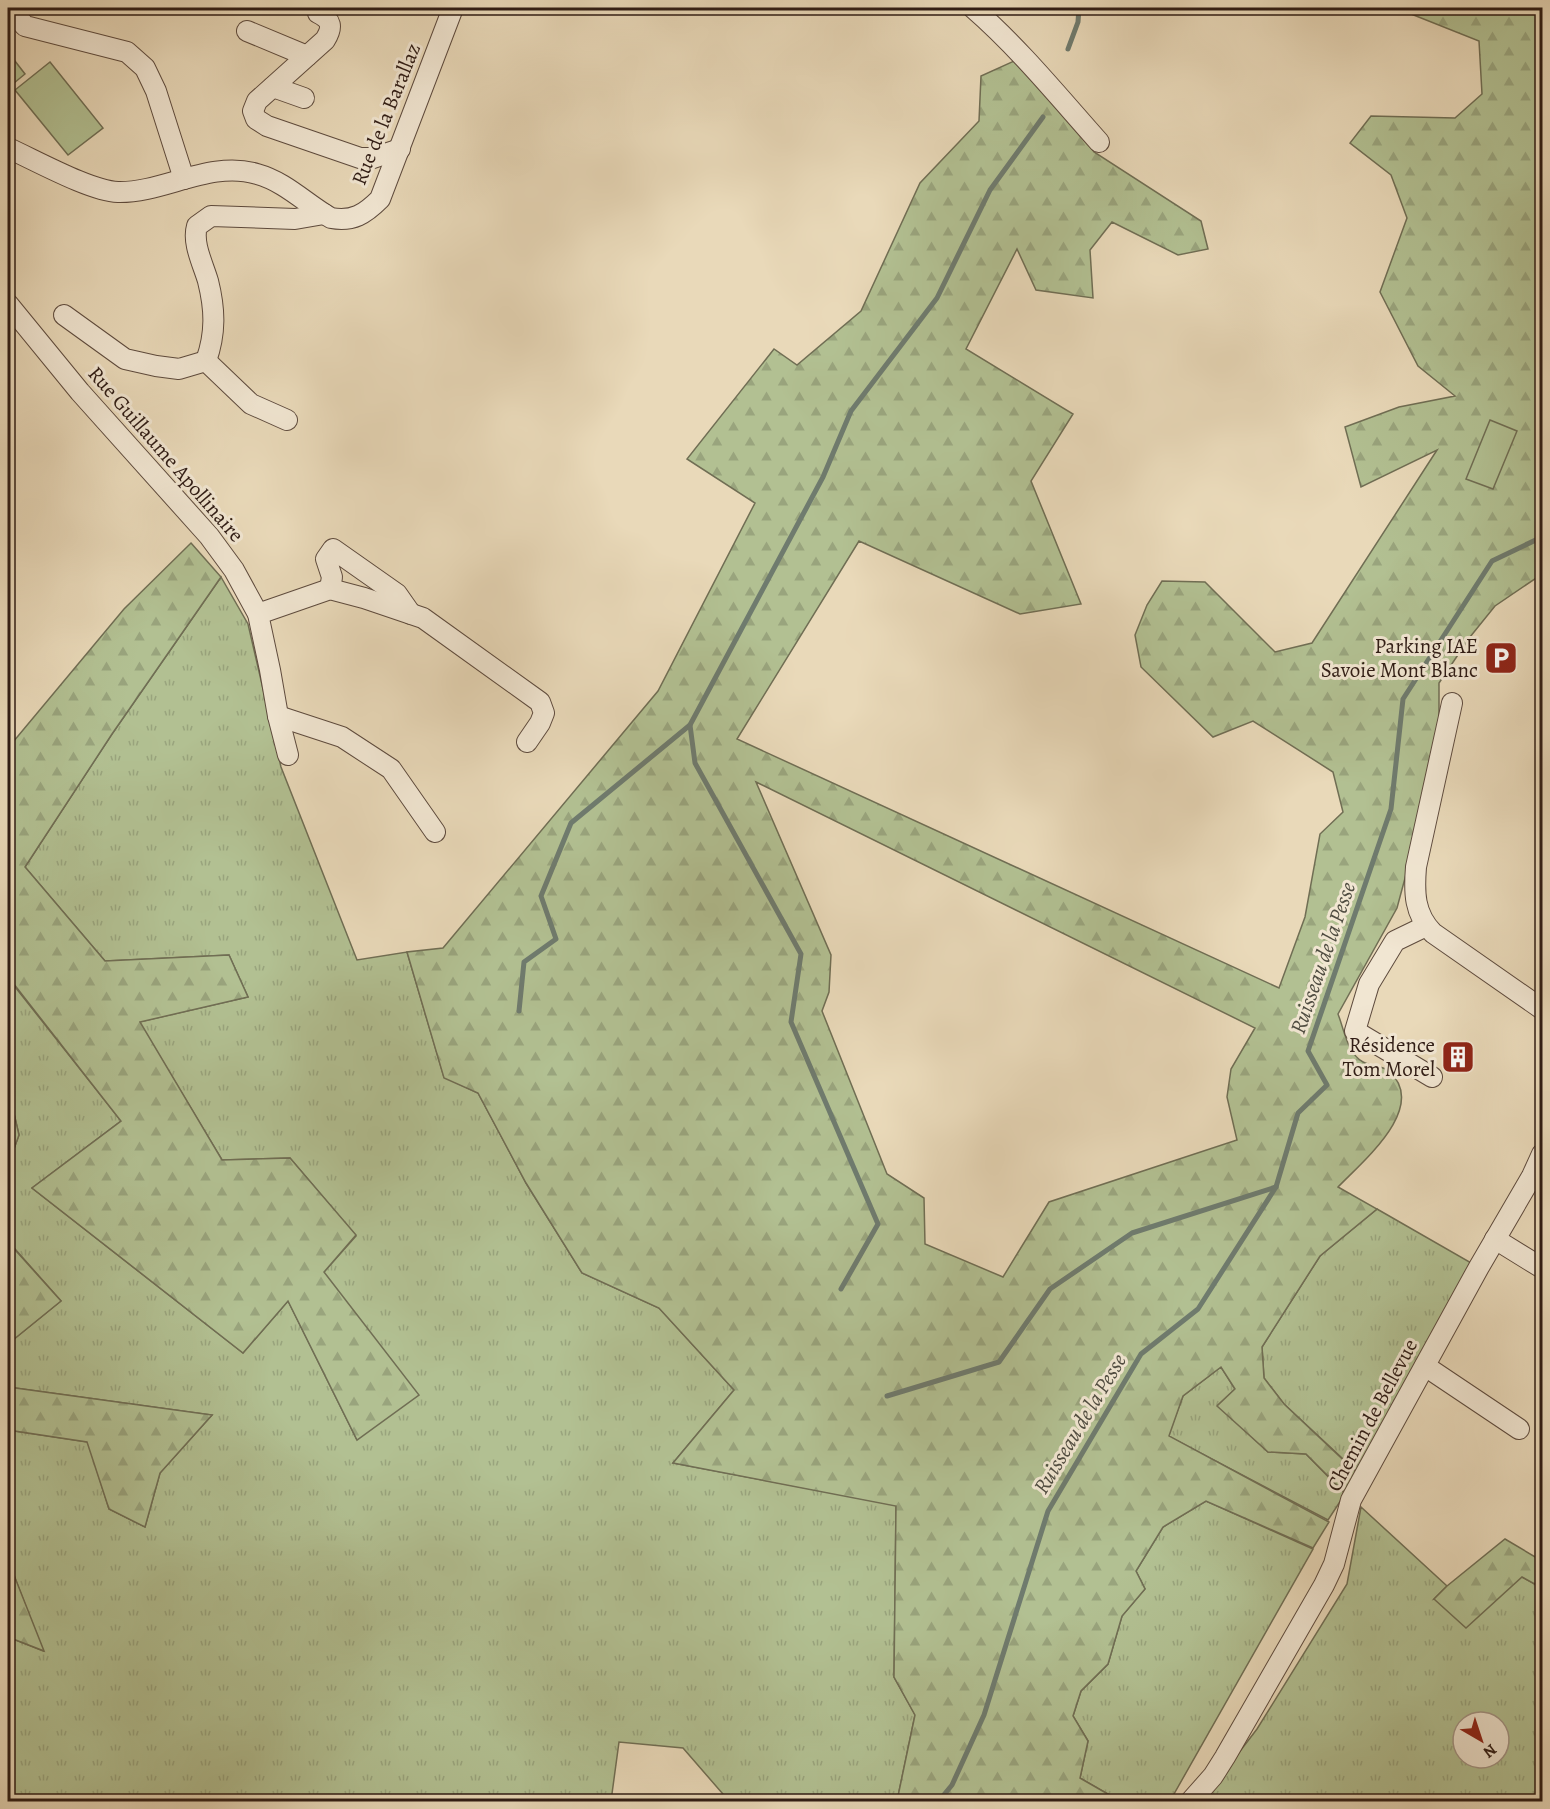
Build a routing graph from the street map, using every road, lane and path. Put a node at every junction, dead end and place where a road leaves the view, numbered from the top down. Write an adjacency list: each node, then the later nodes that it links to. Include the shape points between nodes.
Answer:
1 (9, 8): 12 (street, via 25,26 127,52 145,68)
2 (453, 8): 11 (street, Rue de la Barallaz)
3 (973, 8): 9 (street, via 995,27)
4 (318, 13): 6 (street, via 330,23 330,31)
5 (247, 31): 6 (street)
6 (307, 56): 7 (street)
7 (273, 87): 8 (street); 11 (street, via 257,101 253,111 256,119 267,126 360,158)
8 (304, 98)
9 (1099, 142)
10 (8, 148): 12 (street, Rue de la Barallaz, via 97,188 117,192)
11 (400, 149): 13 (street, Rue de la Barallaz, via 380,199 367,213 341,220)
12 (184, 179): 13 (street, Rue de la Barallaz, via 209,172 256,173)
13 (324, 214): 16 (street, via 295,219 211,216 197,226 194,236 215,316)
14 (8, 304): 19 (street, Rue Guillaume Apollinaire, via 80,392 209,536 234,570)
15 (64, 315): 16 (street, via 125,359 178,369)
16 (206, 361): 17 (street, via 251,404)
17 (287, 420)
18 (330, 590): 19 (street); 20 (street); 20 (street, via 332,577 326,559 333,549 397,594)
19 (258, 614): 22 (street, Rue Guillaume Apollinaire)
20 (411, 614): 23 (street, via 423,618 540,702 544,713)
21 (1452, 703): 26 (street, via 1416,867 1414,892)
22 (278, 716): 24 (street, Rue Guillaume Apollinaire); 25 (street, via 342,737 391,769)
23 (527, 742)
24 (288, 755)
25 (435, 832)
26 (1426, 926): 27 (street); 28 (street, via 1395,941 1369,984 1355,1031)
27 (1542, 1009)
28 (1432, 1077)
29 (1542, 1154): 30 (street, Chemin de Bellevue)
30 (1537, 1170): 31 (street, Chemin de Bellevue)
31 (1495, 1239): 32 (street); 33 (street, Chemin de Bellevue)
32 (1542, 1268)
33 (1425, 1366): 34 (street); 35 (street, Chemin de Bellevue, via 1351,1500 1334,1564 1324,1584 1225,1757)
34 (1519, 1429)
35 (1190, 1802)

